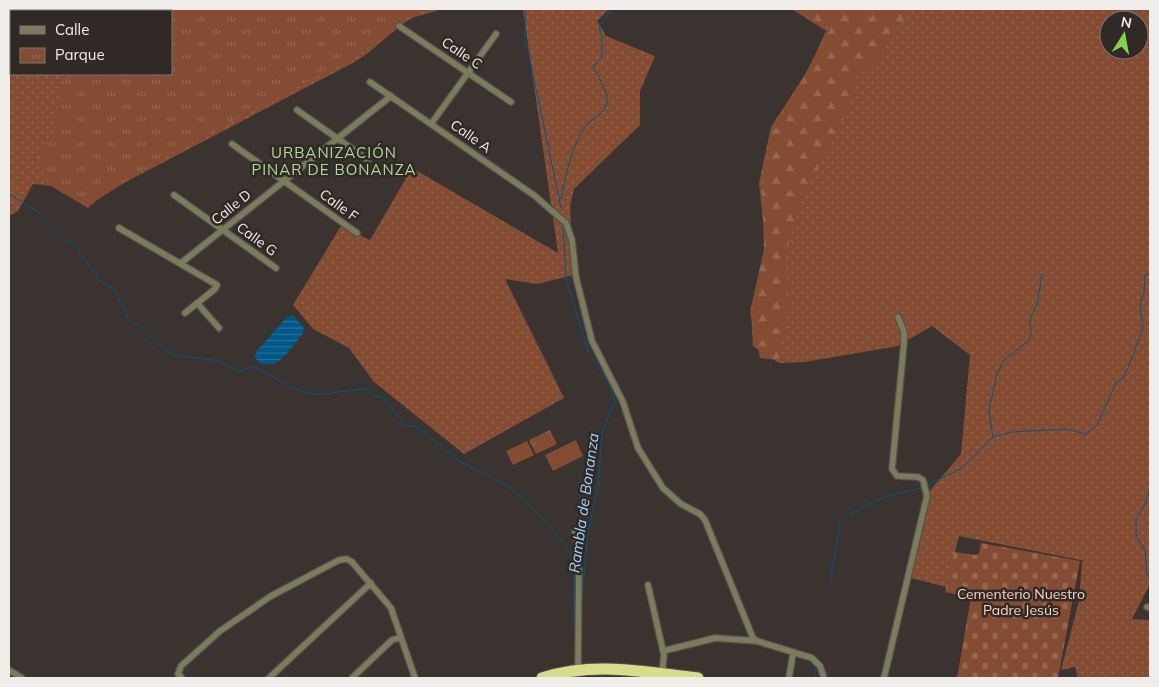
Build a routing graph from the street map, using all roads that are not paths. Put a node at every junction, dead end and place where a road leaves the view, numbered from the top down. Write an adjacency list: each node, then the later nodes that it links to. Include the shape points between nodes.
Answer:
1 (399, 26): 3 (street, Calle C)
2 (496, 34): 3 (street)
3 (469, 72): 6 (street, Calle C); 8 (street)
4 (370, 82): 5 (street, Calle A)
5 (391, 96): 8 (street, Calle A); 9 (street, Calle D)
6 (510, 102)
7 (297, 110): 9 (street)
8 (431, 124): 27 (street, Calle A, via 563,219 570,231 576,277 592,340 623,402 638,448 663,488 705,520 749,632)
9 (338, 138): 11 (street); 12 (street, Calle D)
10 (232, 144): 12 (street, Calle F)
11 (368, 160)
12 (284, 180): 15 (street, Calle D); 16 (street, Calle F)
13 (174, 195): 15 (street, Calle G)
14 (119, 228): 17 (street)
15 (222, 230): 17 (street, Calle D); 18 (street, Calle G)
16 (357, 233)
17 (182, 263): 19 (street, via 217,286)
18 (276, 268)
19 (197, 303): 20 (street); 22 (street)
20 (185, 313)
21 (898, 317): 43 (street, via 904,343 892,469 897,476 923,480 927,496)
22 (218, 328)
23 (575, 532): 31 (street, via 579,555)
24 (370, 583): 26 (street, via 391,608); 35 (street, via 352,562 339,560 271,596 220,631 181,666 178,674); 36 (street)
25 (648, 585): 28 (street)
26 (400, 637): 37 (street, via 392,640); 38 (street)
27 (757, 642): 28 (street, via 715,638); 29 (street)
28 (663, 651): 33 (street)
29 (793, 653): 41 (street); 42 (street, via 817,662)
30 (9, 670): 34 (street)
31 (578, 670): 32 (highway); 39 (highway)
32 (608, 673): 33 (highway)
33 (662, 674): 40 (highway)
34 (22, 678)
35 (182, 678)
36 (269, 678)
37 (352, 678)
38 (415, 678)
39 (542, 678)
40 (698, 678)
41 (789, 678)
42 (824, 678)
43 (884, 678)

